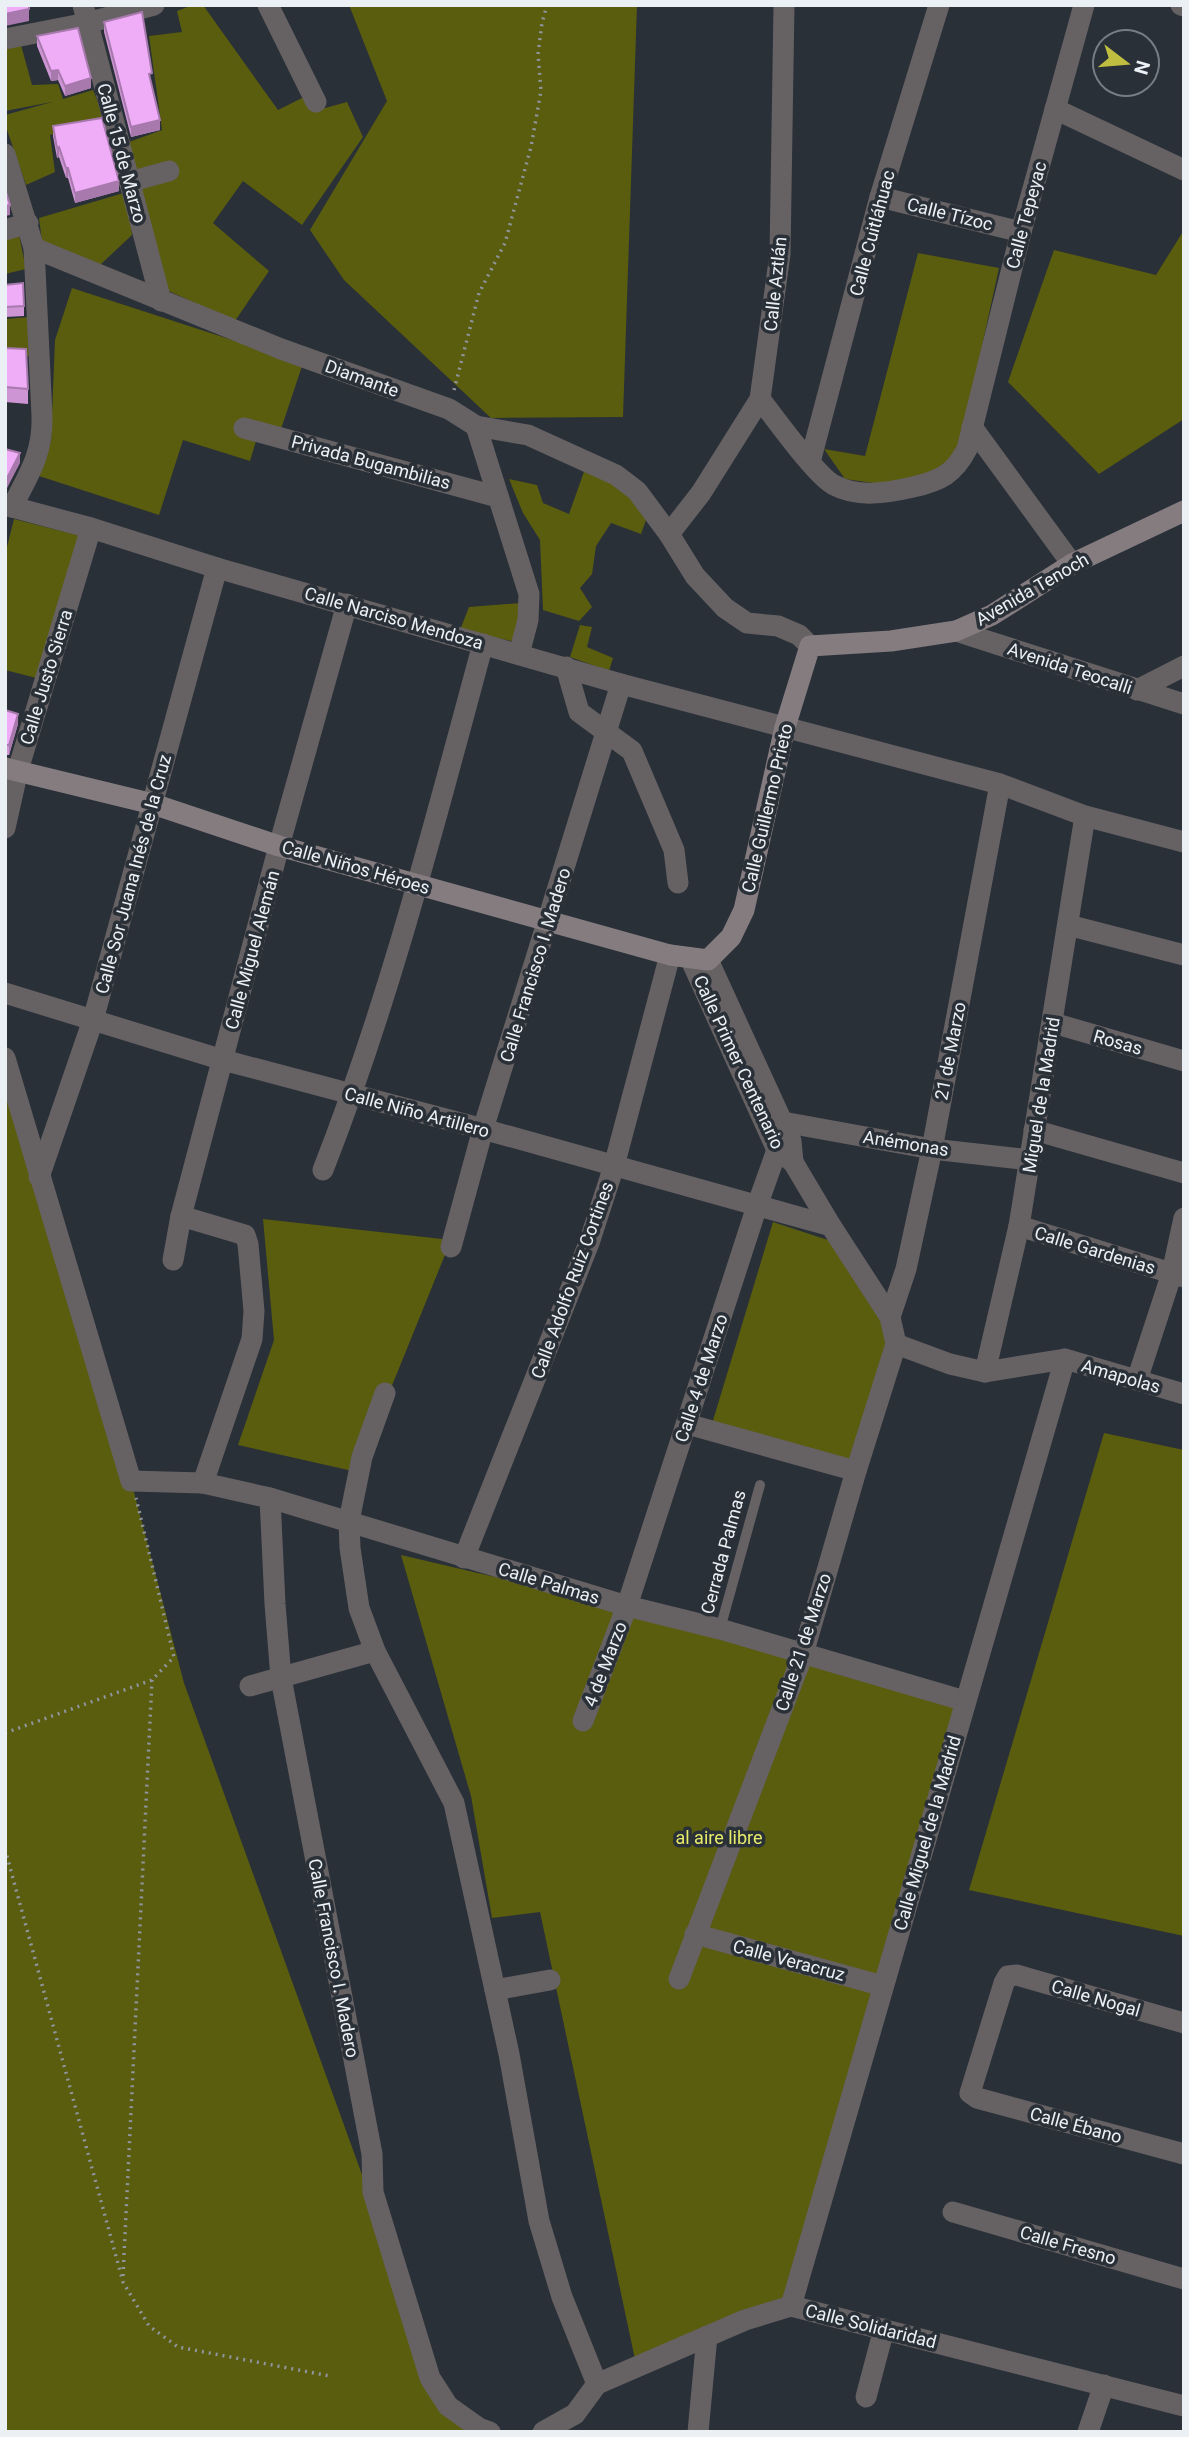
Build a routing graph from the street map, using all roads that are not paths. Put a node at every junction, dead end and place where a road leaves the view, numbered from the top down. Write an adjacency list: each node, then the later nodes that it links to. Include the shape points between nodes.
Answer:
1 (154, 5): 6 (street)
2 (268, 5): 8 (street)
3 (783, 5): 20 (street, Calle Aztlán, via 780,254)
4 (939, 5): 14 (street, Calle Cuitláhuac)
5 (1084, 5): 9 (street, Calle Tepeyac)
6 (85, 14): 7 (street); 13 (street, Calle 15 de Marzo)
7 (5, 39)
8 (316, 102)
9 (1055, 109): 11 (street); 17 (street, Calle Tepeyac)
10 (5, 154): 15 (street)
11 (1184, 170)
12 (169, 171): 13 (street)
13 (129, 182): 19 (street, Calle 15 de Marzo)
14 (880, 197): 17 (street, Calle Tízoc); 24 (street, Calle Cuitláhuac)
15 (28, 223): 16 (street); 18 (street)
16 (5, 230)
17 (1020, 232): 22 (street, Calle Tepeyac)
18 (34, 248): 19 (street, Diamante); 26 (street, via 43,438 37,458)
19 (161, 301): 21 (street, Diamante, via 449,409)
20 (760, 399): 24 (street, Calle Tepeyac); 29 (street, Calle Aztlán, via 701,493)
21 (477, 426): 25 (street); 29 (street, Diamante, via 528,435 617,475 637,491)
22 (972, 427): 24 (street, Calle Tepeyac, via 958,466 942,478 890,493 857,493 832,485); 30 (street)
23 (244, 428): 25 (street, Privada Bugambilias)
24 (810, 462)
25 (498, 497): 36 (street, via 529,594)
26 (8, 506): 28 (street, Calle Narciso Mendoza)
27 (1184, 511): 30 (street, Avenida Tenoch)
28 (91, 528): 31 (street, Calle Narciso Mendoza); 44 (street, Calle Justo Sierra)
29 (669, 534): 35 (street, via 695,576 725,608 747,623 778,626 799,635)
30 (1072, 564): 33 (street, Avenida Tenoch, via 992,615)
31 (217, 568): 32 (street, Calle Narciso Mendoza); 46 (street, Calle Sor Juana Inés de la Cruz)
32 (347, 604): 34 (street, Calle Narciso Mendoza); 50 (street, Calle Miguel Alemán)
33 (956, 631): 35 (street, Avenida Tenoch); 40 (street, Avenida Teocalli)
34 (484, 644): 36 (street, Calle Narciso Mendoza); 52 (street)
35 (810, 646): 42 (street, Calle Guillermo Prieto)
36 (519, 654): 38 (street, Calle Narciso Mendoza)
37 (1184, 666): 40 (street)
38 (566, 667): 39 (street, Calle Narciso Mendoza); 43 (street, via 579,712)
39 (621, 684): 42 (street, Calle Narciso Mendoza); 43 (street, Calle Francisco I. Madero)
40 (1137, 690): 41 (street, Avenida Teocalli)
41 (1184, 704)
42 (785, 727): 45 (street, Calle Narciso Mendoza); 56 (street, Calle Guillermo Prieto, via 744,911 731,937)
43 (607, 731): 51 (street, via 632,751 674,850); 53 (street, Calle Francisco I. Madero)
44 (12, 769): 46 (street, Calle Niños Héroes); 48 (street, Calle Justo Sierra)
45 (1000, 783): 47 (street); 67 (street, 21 de Marzo)
46 (153, 804): 50 (street, Calle Niños Héroes); 58 (street, Calle Sor Juana Inés de la Cruz)
47 (1085, 816): 49 (street); 54 (street, Miguel de la Madrid)
48 (5, 828)
49 (1184, 842)
50 (279, 846): 52 (street, Calle Niños Héroes); 61 (street, Calle Miguel Alemán)
51 (678, 883)
52 (418, 885): 53 (street, Calle Niños Héroes); 63 (street)
53 (549, 921): 56 (street, Calle Niños Héroes); 65 (street, Calle Francisco I. Madero)
54 (1068, 925): 55 (street); 59 (street, Miguel de la Madrid)
55 (1184, 955)
56 (689, 958): 64 (street, Calle Primer Centenario); 68 (street, Calle Primer Centenario); 70 (street, Calle Adolfo Ruiz Cortines)
57 (5, 993): 58 (street, Calle Niño Artillero)
58 (93, 1020): 61 (street, Calle Niño Artillero); 73 (street, Calle Sor Juana Inés de la Cruz)
59 (1053, 1023): 62 (street, Rosas); 66 (street, Miguel de la Madrid)
60 (5, 1058): 73 (street)
61 (223, 1060): 63 (street, Calle Niño Artillero); 75 (street, Calle Miguel Alemán)
62 (1184, 1061)
63 (353, 1094): 65 (street, Calle Niño Artillero); 71 (street)
64 (783, 1122): 67 (street, Anémonas); 68 (street, Calle Primer Centenario, via 791,1141)
65 (483, 1129): 70 (street, Calle Niño Artillero); 79 (street, Calle Francisco I. Madero)
66 (1034, 1130): 69 (street, Miguel de la Madrid); 72 (street)
67 (932, 1149): 69 (street, Anémonas); 82 (street, 21 de Marzo, via 906,1269)
68 (785, 1156): 74 (street, Calle 4 de Marzo); 77 (street, Calle Primer Centenario)
69 (1030, 1160): 78 (street, Miguel de la Madrid)
70 (614, 1166): 74 (street, Calle Niño Artillero); 95 (street, Calle Adolfo Ruiz Cortines, via 589,1243)
71 (323, 1170)
72 (1184, 1173)
73 (40, 1177): 91 (street, Calle Palmas, via 131,1481)
74 (757, 1206): 77 (street, Calle Niño Artillero); 89 (street, Calle 4 de Marzo)
75 (181, 1216): 80 (street, Calle Miguel Alemán); 91 (street, via 245,1234 253,1298 252,1339)
76 (1184, 1218): 81 (street)
77 (831, 1226): 82 (street, Calle Primer Centenario)
78 (1019, 1226): 81 (street, Calle Gardenias); 85 (street, Miguel de la Madrid)
79 (451, 1247)
80 (173, 1260)
81 (1178, 1275): 86 (street)
82 (890, 1317): 83 (street, Calle Primer Centenario)
83 (896, 1344): 85 (street, Amapolas); 90 (street, Calle 21 de Marzo)
84 (1065, 1359): 85 (street, Amapolas); 86 (street, Amapolas); 102 (street, Calle Miguel de la Madrid)
85 (985, 1372)
86 (1137, 1380): 88 (street, Amapolas)
87 (385, 1393): 94 (street, via 362,1457)
88 (1184, 1394)
89 (687, 1424): 90 (street); 96 (street, Calle 4 de Marzo)
90 (856, 1471): 99 (street, Calle 21 de Marzo)
91 (203, 1483): 93 (street, Calle Palmas)
92 (760, 1485): 97 (lane, Cerrada Palmas)
93 (271, 1498): 94 (street, Calle Palmas); 100 (street, Calle Francisco I. Madero)
94 (349, 1521): 95 (street, Calle Palmas); 98 (street, via 359,1608)
95 (464, 1558): 96 (street, Calle Palmas)
96 (627, 1606): 97 (street, Calle Palmas); 103 (street, 4 de Marzo)
97 (720, 1629): 99 (street, Calle Palmas)
98 (375, 1651): 100 (street); 108 (street, via 454,1802)
99 (803, 1654): 102 (street, Calle Palmas); 104 (street, Calle 21 de Marzo)
100 (281, 1678): 101 (street); 121 (street, Calle Francisco I. Madero, via 372,2154 373,2192 430,2378 448,2406)
101 (250, 1686)
102 (965, 1701): 107 (street, Calle Miguel de la Madrid)
103 (583, 1721)
104 (695, 1934): 105 (street, Calle 21 de Marzo); 107 (street, Calle Veracruz)
105 (679, 1979)
106 (550, 1980): 108 (street)
107 (883, 1986): 114 (street, Calle Miguel de la Madrid)
108 (495, 1990): 117 (street, via 539,2221 562,2297)
109 (1184, 2023): 110 (street, Calle Nogal, via 1008,1976)
110 (970, 2093): 111 (street, Calle Ébano)
111 (1184, 2154)
112 (953, 2212): 113 (street, Calle Fresno)
113 (1184, 2279)
114 (791, 2306): 115 (street, Calle Solidaridad); 116 (street, Calle Solidaridad)
115 (884, 2329): 118 (street, Calle Solidaridad); 119 (street)
116 (707, 2336): 117 (street, Calle Solidaridad); 123 (street)
117 (597, 2384): 122 (street, via 575,2414)
118 (1104, 2385): 120 (street, Calle Solidaridad); 124 (street)
119 (866, 2398)
120 (1184, 2406)
121 (490, 2432)
122 (543, 2432)
123 (698, 2432)
124 (1088, 2432)

